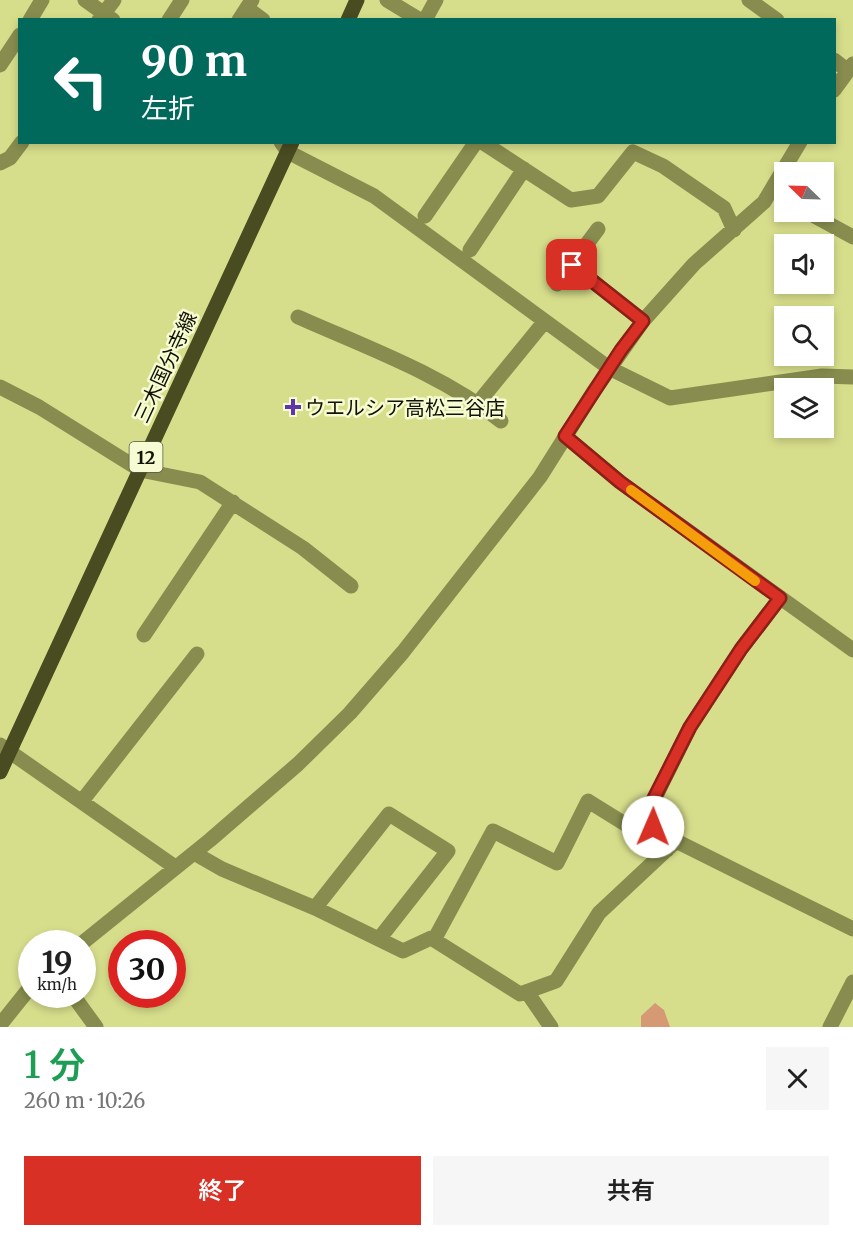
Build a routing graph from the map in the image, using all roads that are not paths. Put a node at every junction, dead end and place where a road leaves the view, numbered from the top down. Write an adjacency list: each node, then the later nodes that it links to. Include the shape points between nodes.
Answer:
1 (42, 0): 11 (street)
2 (86, 0): 10 (street)
3 (114, 0): 10 (street)
4 (182, 0): 12 (street)
5 (357, 0): 14 (main road)
6 (387, 0): 15 (street)
7 (436, 0): 16 (street)
8 (749, 0): 17 (street)
9 (246, 9): 13 (street)
10 (106, 17)
11 (31, 18)
12 (170, 18)
13 (260, 18)
14 (349, 18)
15 (418, 18)
16 (423, 18)
17 (774, 18)
18 (18, 38): 20 (street)
19 (836, 61): 21 (street)
20 (0, 65)
21 (851, 67): 22 (street)
22 (836, 87)
23 (20, 144): 29 (street, via 10,158)
24 (475, 144): 32 (street)
25 (485, 144): 30 (street)
26 (799, 144): 28 (street)
27 (287, 146): 41 (street, via 374,196); 49 (main road, 三木国分寺線 / 12)
28 (792, 162)
29 (0, 163)
30 (524, 169): 35 (street, via 571,200 598,196 633,152 663,166 724,208); 37 (street)
31 (774, 198): 35 (street)
32 (425, 216)
33 (825, 222): 36 (street)
34 (598, 229): 38 (street)
35 (734, 230): 42 (street, via 694,264)
36 (853, 237)
37 (470, 250)
38 (572, 265): 39 (street); 42 (street)
39 (557, 285)
40 (298, 317): 46 (street, via 432,376)
41 (545, 321): 43 (street); 46 (street)
42 (643, 321): 43 (street)
43 (609, 368): 44 (street, via 670,398 822,376); 48 (street)
44 (853, 377)
45 (0, 387): 49 (street, via 39,406)
46 (478, 403): 47 (street)
47 (501, 421)
48 (565, 436): 52 (street, via 620,482); 60 (street, via 534,485 350,713)
49 (140, 470): 50 (street, via 200,482); 56 (main road, 三木国分寺線 / 12)
50 (233, 502): 51 (street, via 303,548); 53 (street)
51 (351, 586)
52 (780, 598): 54 (street); 59 (street, via 690,727 648,810)
53 (144, 635)
54 (853, 650)
55 (197, 654): 58 (street)
56 (5, 748): 57 (main road, 三木国分寺線 / 12); 58 (street)
57 (0, 772)
58 (82, 801): 61 (street)
59 (662, 847): 63 (street, via 676,841); 66 (street, via 588,801 557,863 493,831); 68 (street, via 599,913 556,981)
60 (194, 853): 61 (street); 62 (street)
61 (175, 867): 64 (street)
62 (315, 908): 65 (street); 65 (street, via 389,814 448,851)
63 (853, 929)
64 (96, 932)
65 (378, 939): 66 (street, via 403,951)
66 (434, 940): 68 (street, via 520,994)
67 (853, 982): 74 (street)
68 (527, 992): 73 (street)
69 (18, 1002): 71 (street)
70 (82, 1008): 72 (street)
71 (0, 1024)
72 (96, 1027)
73 (551, 1027)
74 (830, 1027)

